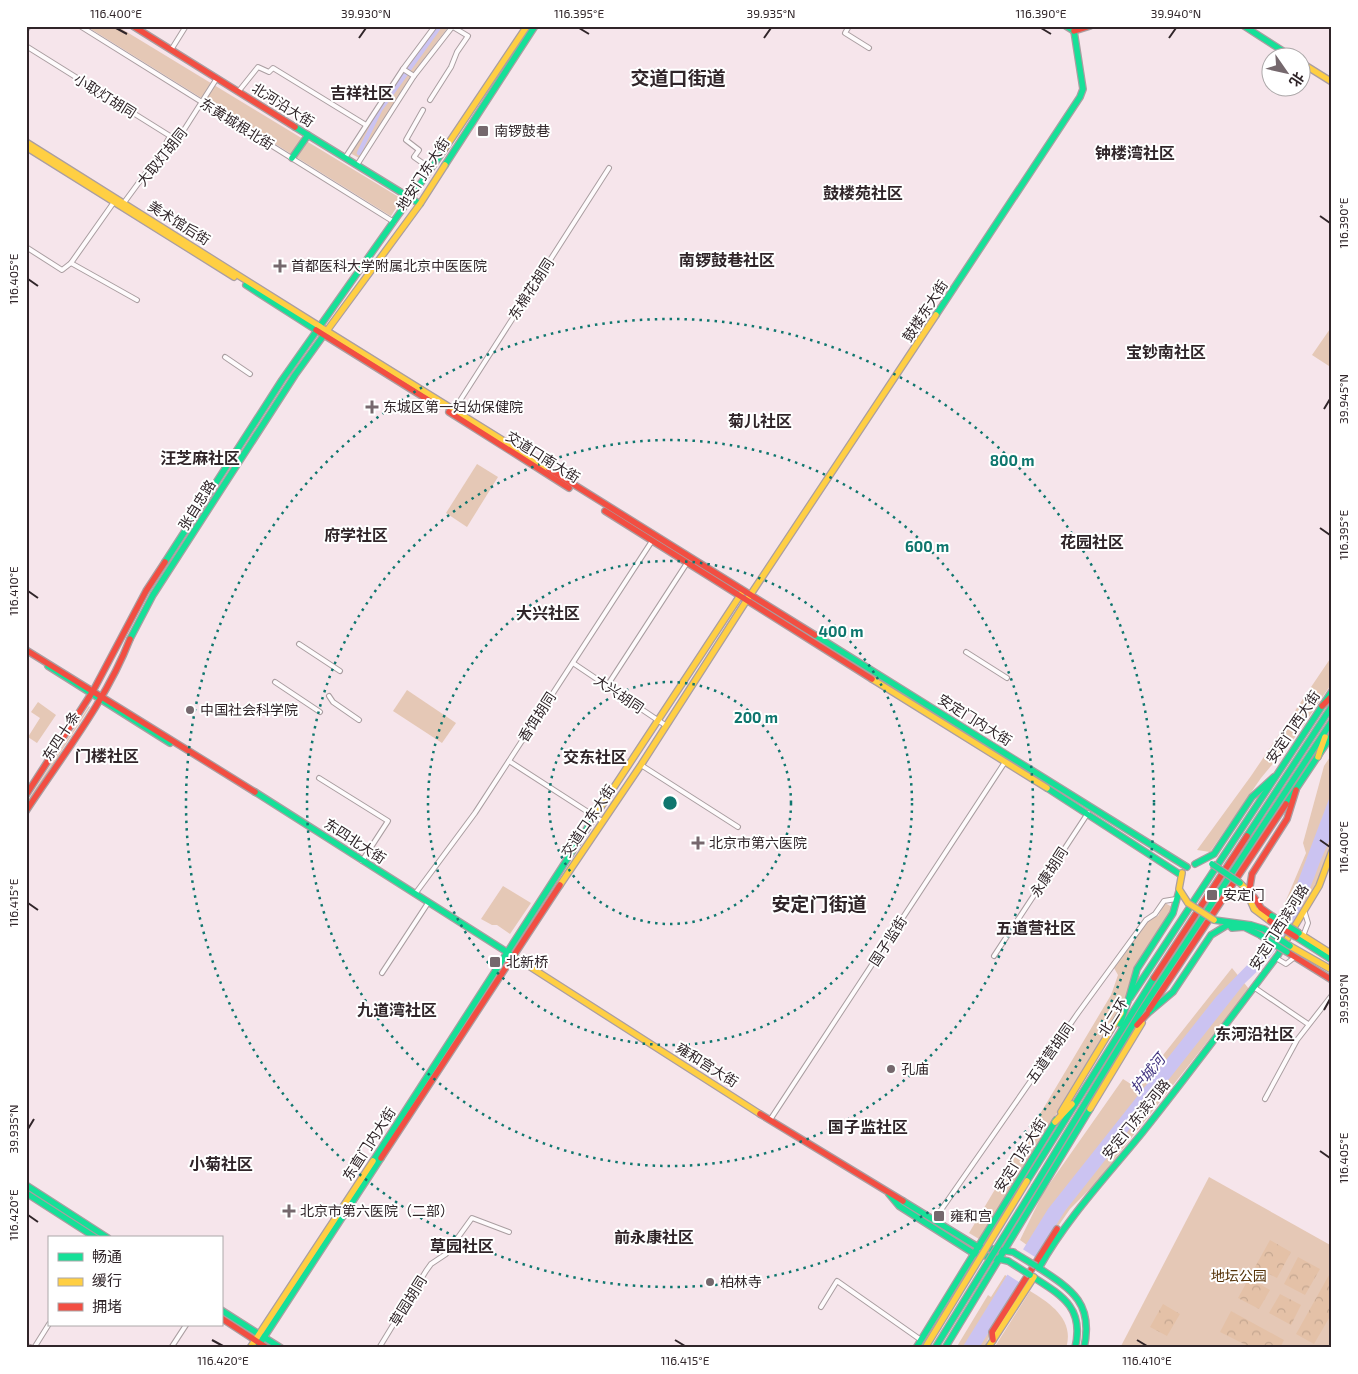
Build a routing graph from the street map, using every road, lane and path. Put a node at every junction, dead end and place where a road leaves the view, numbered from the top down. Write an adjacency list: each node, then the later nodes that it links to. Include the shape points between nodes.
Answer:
1 (29, 26): 13 (street)
2 (80, 26): 26 (street, 东黄城根北街)
3 (133, 26): 18 (main road, 北河沿大街)
4 (186, 26): 18 (street)
5 (435, 26): 20 (street)
6 (453, 26): 21 (street); 25 (street, via 468,36)
7 (527, 26): 37 (main road, 地安门东大街)
8 (535, 26): 41 (main road, 地安门东大街)
9 (845, 26): 16 (street, via 848,28 845,32)
10 (1066, 26): 14 (main road)
11 (1090, 26): 14 (main road)
12 (1244, 26): 17 (main road)
13 (26, 30)
14 (1074, 31): 54 (main road, 鼓楼东大街, via 1083,89 1080,97)
15 (26, 46): 32 (street, 小取灯胡同, via 170,136)
16 (869, 48)
17 (1278, 48)
18 (171, 50): 22 (main road, 北河沿大街)
19 (1310, 68): 23 (main road)
20 (403, 69): 21 (street); 28 (street)
21 (414, 76): 35 (street)
22 (217, 78): 24 (main road, 北河沿大街); 26 (street, 大取灯胡同)
23 (1332, 82)
24 (238, 92): 28 (street, via 258,66 269,72 272,68); 29 (main road, 北河沿大街)
25 (430, 100)
26 (202, 103): 32 (street, 大取灯胡同, via 175,144); 33 (street, 东黄城根北街)
27 (423, 110): 37 (street, via 406,140 419,150 414,158)
28 (366, 125): 34 (street)
29 (308, 135): 33 (main road); 34 (main road, 北河沿大街)
30 (26, 142): 40 (main road, 美术馆后街)
31 (26, 147): 39 (main road, 美术馆后街)
32 (162, 151): 40 (street, 大取灯胡同)
33 (292, 158): 42 (street, 东黄城根北街)
34 (345, 158): 35 (main road, 北河沿大街)
35 (357, 165): 38 (main road, 北河沿大街)
36 (609, 168): 50 (street, 东棉花胡同)
37 (431, 169): 38 (main road, 地安门东大街)
38 (411, 198): 41 (main road, 北河沿大街); 42 (main road, 地安门东大街)
39 (114, 202): 40 (street); 44 (street); 46 (main road, 美术馆后街)
40 (124, 204): 46 (main road, 美术馆后街)
41 (420, 204): 47 (main road, 地安门东大街)
42 (394, 222): 46 (main road, 地安门东大街)
43 (26, 247): 44 (street, via 62,270)
44 (71, 263): 45 (street)
45 (137, 300)
46 (317, 328): 47 (main road, 交道口南大街); 64 (main road, 张自忠路, via 146,591)
47 (326, 334): 50 (main road, 交道口南大街); 67 (main road, 张自忠路, via 321,336 295,375 153,595)
48 (225, 357): 49 (street)
49 (250, 374)
50 (452, 412): 51 (main road, 交道口南大街)
51 (653, 539): 52 (main road, 交道口南大街); 54 (main road, 交道口南大街); 58 (street, 香饵胡同)
52 (686, 563): 53 (main road, 交道口南大街); 62 (street)
53 (741, 594): 54 (main road, 交道口南大街); 72 (main road, 交道口东大街)
54 (749, 596): 74 (main road, 交道口东大街); 77 (main road, 安定门内大街)
55 (299, 644): 59 (street)
56 (26, 650): 64 (main road, 东四北大街)
57 (966, 652): 60 (street)
58 (573, 663): 62 (street, 大兴胡同); 78 (street, 香饵胡同)
59 (340, 671)
60 (1007, 678)
61 (275, 682): 70 (street)
62 (607, 686): 72 (street, 大兴胡同)
63 (1332, 691): 68 (main road, 安定门西大街)
64 (92, 693): 67 (main road, 东四北大街); 83 (main road, 东四十条)
65 (329, 696): 71 (street)
66 (1332, 696): 68 (main road)
67 (100, 698): 84 (main road, 东四十条); 90 (main road, 东四北大街)
68 (1322, 706): 80 (main road, 安定门西大街)
69 (1332, 706): 118 (main road, 北二环)
70 (320, 712)
71 (358, 720)
72 (657, 720): 74 (street, 大兴胡同); 86 (main road, 交道口东大街)
73 (1331, 723): 76 (main road); 119 (main road, 北二环)
74 (665, 725): 79 (main road, 交道口东大街)
75 (1332, 735): 76 (main road)
76 (1318, 756): 82 (main road)
77 (1007, 758): 85 (main road, 安定门内大街); 92 (main road, 安定门内大街); 122 (street, 国子监街)
78 (509, 762): 86 (street); 95 (street, 香饵胡同)
79 (641, 765): 87 (main road, 交道口东大街); 88 (street)
80 (1274, 777): 91 (main road, via 1252,797 1214,854); 115 (main road, via 1260,804)
81 (319, 778): 90 (street, via 388,821)
82 (1296, 790): 96 (main road, via 1290,814 1252,874); 116 (main road)
83 (26, 795)
84 (26, 810)
85 (1088, 813): 93 (main road, 安定门内大街); 105 (street, 永康胡同)
86 (595, 816): 87 (street); 103 (main road, 交道口东大街)
87 (602, 821): 106 (main road, 交道口东大街)
88 (738, 827)
89 (1332, 851): 99 (main road, 安定门西滨河路)
90 (362, 860): 95 (main road, 东四北大街)
91 (1195, 864): 92 (main road); 96 (main road, bridge, via 1212,864 1240,883)
92 (1187, 867): 93 (main road)
93 (1181, 876): 94 (main road)
94 (1179, 891): 97 (main road); 100 (main road, bridge, via 1188,903 1214,920)
95 (415, 894): 98 (main road, 东四北大街)
96 (1251, 897): 101 (main road, bridge, via 1258,914)
97 (1176, 899): 115 (main road, via 1173,913 1137,969); 130 (street, 五道营胡同, via 1164,901 1146,920)
98 (428, 903): 103 (main road, 东四北大街); 111 (street)
99 (1305, 913): 101 (street, via 1308,924); 108 (main road, 安定门西滨河路)
100 (1231, 926): 102 (main road, bridge, via 1246,922); 107 (main road, bridge, via 1248,928); 116 (main road, via 1211,935 1173,992)
101 (1299, 935): 104 (main road); 109 (main road)
102 (1299, 951): 107 (street); 110 (main road)
103 (507, 952): 106 (main road, 雍和宫大街); 145 (main road, 东直门内大街)
104 (1332, 954)
105 (994, 956)
106 (513, 957): 122 (main road, 雍和宫大街); 145 (main road, 东直门内大街)
107 (1295, 957): 108 (street, via 1286,964); 112 (main road)
108 (1276, 958): 113 (main road, 安定门西滨河路)
109 (1332, 960)
110 (1332, 970)
111 (382, 973)
112 (1332, 980)
113 (1256, 988): 117 (street); 129 (main road, 安定门东滨河路, via 1095,1190)
114 (1332, 995): 117 (street)
115 (1128, 1001): 118 (main road); 123 (main road, 安定门东大街)
116 (1147, 1014): 119 (main road); 128 (main road)
117 (1308, 1024): 121 (street)
118 (1115, 1037): 120 (main road, 北二环)
119 (1122, 1041): 157 (main road, 北二环, bridge)
120 (1086, 1087): 123 (main road); 156 (main road, 北二环, bridge)
121 (1265, 1099)
122 (770, 1120): 127 (main road, 雍和宫大街)
123 (1055, 1122): 124 (main road, 安定门东大街)
124 (1016, 1183): 128 (main road); 134 (main road, 安定门东大街)
125 (26, 1185): 133 (main road)
126 (26, 1193): 132 (main road)
127 (888, 1193): 130 (main road, 雍和宫大街); 136 (main road, 雍和宫大街, via 899,1206)
128 (1037, 1197): 135 (main road)
129 (1078, 1206): 138 (main road, 安定门东滨河路); 147 (main road, via 1054,1234 992,1332)
130 (934, 1220): 134 (main road, 雍和宫大街)
131 (509, 1232): 155 (street, 草园胡同, via 472,1218 446,1254 426,1271)
132 (93, 1236)
133 (105, 1236)
134 (978, 1247): 135 (main road); 136 (main road, 安定门东大街)
135 (1004, 1251): 137 (main road); 138 (main road, bridge, via 1013,1252)
136 (974, 1253): 137 (main road, 雍和宫大街); 146 (main road, 安定门东大街)
137 (999, 1259): 139 (main road, 雍和宫大街, bridge); 158 (main road)
138 (1037, 1267): 161 (main road, via 1076,1294 1085,1307 1088,1322)
139 (1032, 1276): 147 (main road); 160 (main road, 雍和宫大街, via 1062,1296 1074,1309 1079,1327)
140 (820, 1307): 146 (street, via 837,1281)
141 (222, 1311): 145 (main road)
142 (222, 1319): 145 (main road)
143 (48, 1326): 150 (street)
144 (185, 1326): 151 (street)
145 (259, 1340): 152 (main road, 东直门内大街); 153 (main road); 154 (main road)
146 (921, 1340): 149 (main road, 安定门东大街)
147 (993, 1340): 159 (main road)
148 (26, 1346): 150 (street)
149 (918, 1347)
150 (33, 1348)
151 (171, 1348)
152 (250, 1348)
153 (267, 1348)
154 (281, 1348)
155 (379, 1348)
156 (926, 1348)
157 (935, 1348)
158 (945, 1348)
159 (988, 1348)
160 (1075, 1348)
161 (1084, 1348)

